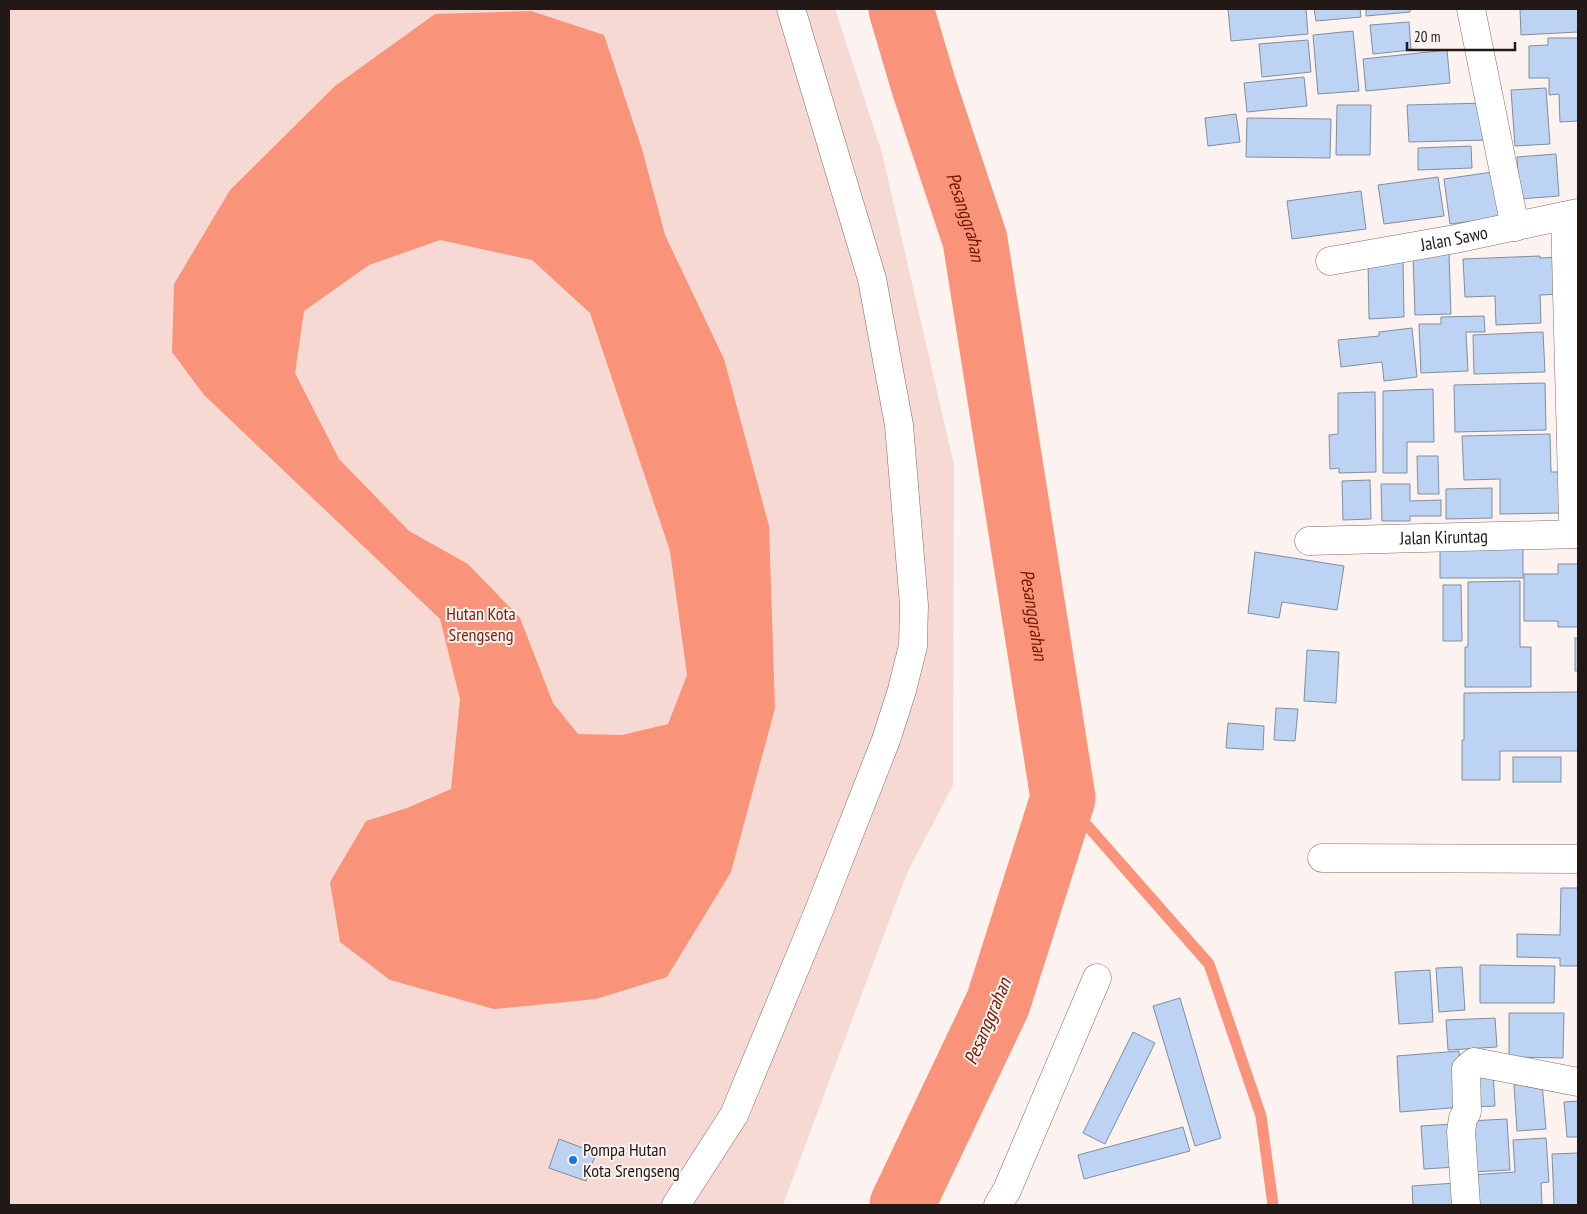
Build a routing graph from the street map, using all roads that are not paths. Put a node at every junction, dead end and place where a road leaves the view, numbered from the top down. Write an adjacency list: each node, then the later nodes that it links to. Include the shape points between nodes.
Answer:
1 (791, 9): 13 (street, via 872,279 899,425 914,604 912,646 886,740 738,1106)
2 (1471, 9): 4 (street)
3 (1572, 215): 4 (street, Jalan Sawo); 6 (street, via 1573,519)
4 (1515, 227): 5 (street, Jalan Sawo)
5 (1330, 261)
6 (1578, 526)
7 (1578, 534): 8 (street, Jalan Kiruntag)
8 (1309, 541)
9 (1322, 858): 10 (street)
10 (1578, 859)
11 (1097, 978): 14 (street)
12 (1578, 1082): 15 (street, via 1474,1062 1466,1069 1467,1112 1461,1132)
13 (676, 1205)
14 (998, 1205)
15 (1466, 1205)

